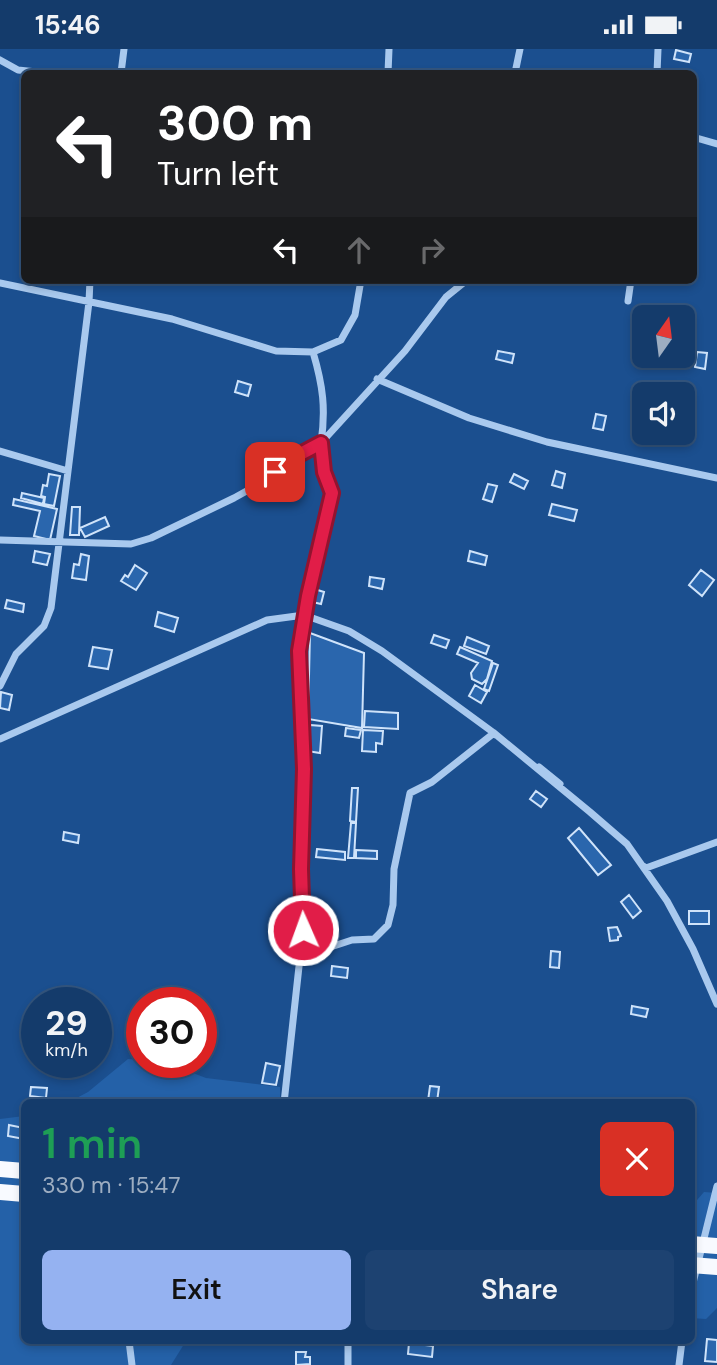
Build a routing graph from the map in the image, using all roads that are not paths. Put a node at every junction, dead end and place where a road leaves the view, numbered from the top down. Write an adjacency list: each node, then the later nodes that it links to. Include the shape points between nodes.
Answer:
1 (124, 49): 7 (street)
2 (389, 49): 8 (street)
3 (520, 49): 9 (street)
4 (658, 49): 10 (street)
5 (0, 61): 6 (street)
6 (21, 70)
7 (121, 70)
8 (388, 70)
9 (516, 70)
10 (657, 70)
11 (697, 138): 12 (street)
12 (717, 144)
13 (0, 283): 19 (street)
14 (90, 284): 19 (street)
15 (360, 284): 20 (street, via 355,315 341,341)
16 (462, 284): 21 (street)
17 (630, 284): 18 (street)
18 (628, 300)
19 (89, 302): 20 (street, via 172,319 276,351); 24 (street)
20 (313, 352): 22 (street, via 323,388)
21 (377, 379): 22 (street); 25 (street, via 469,418 547,442)
22 (321, 443): 27 (street, via 234,498 150,538 131,544); 28 (street, via 332,493)
23 (0, 451): 24 (street)
24 (68, 471): 27 (street)
25 (717, 478)
26 (0, 540): 27 (street)
27 (60, 543): 29 (street, via 44,627 16,654)
28 (304, 615): 30 (street, via 324,620 383,651); 31 (street, via 267,620); 33 (street, via 299,651 304,769)
29 (0, 686)
30 (494, 733): 32 (street, via 550,774 646,868); 33 (street, via 432,782 410,793 387,925 374,939 352,940); 34 (street, via 627,844 667,901)
31 (0, 739)
32 (717, 842)
33 (300, 957): 35 (street)
34 (717, 1004)
35 (284, 1099)
36 (0, 1169): 37 (highway)
37 (21, 1171)
38 (717, 1186): 41 (street)
39 (0, 1192): 40 (highway)
40 (21, 1194)
41 (704, 1245): 42 (street)
42 (695, 1263)
43 (695, 1265): 44 (highway)
44 (717, 1267)
45 (129, 1344): 48 (street)
46 (348, 1344): 49 (street)
47 (682, 1344): 50 (street)
48 (132, 1365)
49 (348, 1365)
50 (679, 1365)

